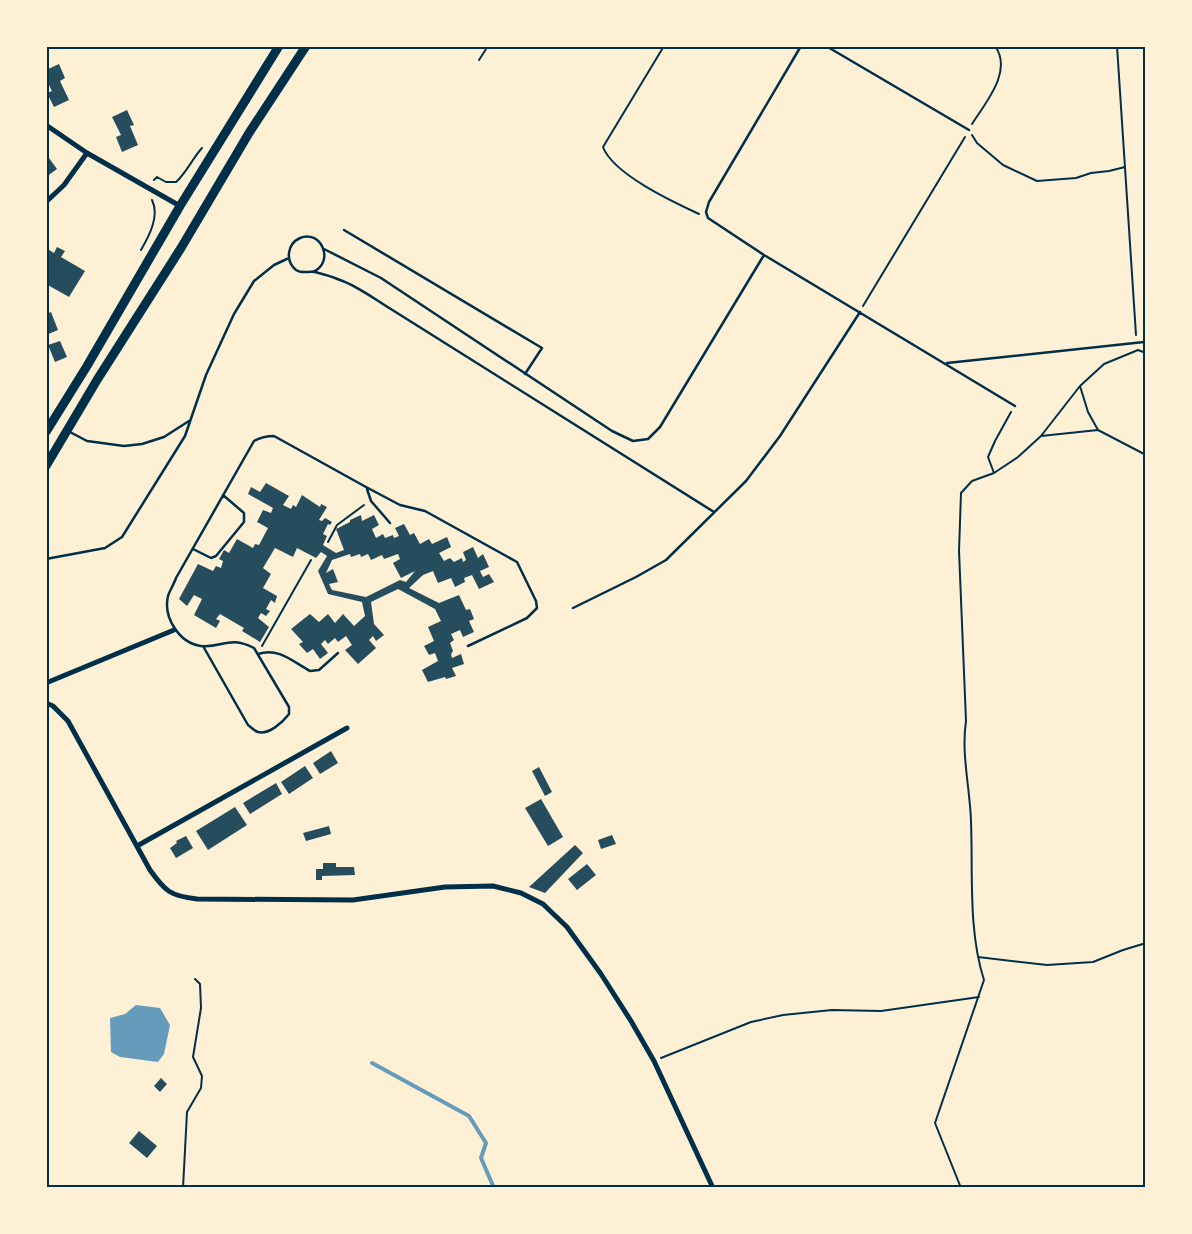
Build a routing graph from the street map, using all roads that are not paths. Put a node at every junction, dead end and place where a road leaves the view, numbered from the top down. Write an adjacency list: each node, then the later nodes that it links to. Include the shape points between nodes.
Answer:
1 (279, 46): 9 (highway)
2 (306, 46): 21 (highway, via 249,133)
3 (801, 46): 12 (lane, via 706,212 708,218)
4 (826, 46): 6 (lane)
5 (46, 125): 7 (street)
6 (969, 130)
7 (87, 153): 8 (street, via 64,186); 9 (street)
8 (46, 202)
9 (180, 206): 22 (highway)
10 (344, 230): 18 (lane, via 542,348)
11 (324, 248): 13 (lane, via 318,241 304,237 292,245); 14 (lane, via 324,260); 18 (lane, via 380,278)
12 (764, 255): 15 (lane); 18 (lane, via 660,427 648,439 633,441 612,431)
13 (289, 257): 14 (lane, via 296,270); 20 (lane, via 254,281 234,314)
14 (313, 272): 26 (lane, via 342,280 394,311)
15 (860, 312): 17 (lane); 26 (lane, via 780,436 746,481)
16 (1146, 338): 17 (lane, via 1144,342 1137,343)
17 (945, 364): 19 (lane)
18 (526, 374)
19 (1015, 406)
20 (190, 420): 21 (lane, via 164,437 124,446 87,441); 29 (lane, via 184,436 122,536 105,548)
21 (68, 430): 23 (highway)
22 (46, 432)
23 (46, 466)
24 (366, 488): 25 (lane, via 274,436 268,436 254,441); 27 (lane, via 370,501); 33 (lane, via 400,504 425,511 517,562 537,608 527,618)
25 (223, 495): 28 (lane); 28 (lane, via 244,513 244,522 216,556 211,558)
26 (714, 512): 30 (lane, via 666,560)
27 (390, 524)
28 (193, 548): 31 (lane, via 168,596)
29 (46, 559)
30 (574, 608)
31 (174, 630): 32 (lane, via 194,644); 36 (street)
32 (203, 646): 35 (lane, via 229,641 254,648); 35 (lane, via 248,725 256,732 263,732 278,726 289,714 289,707)
33 (468, 646)
34 (338, 653): 35 (lane, via 319,670 310,671 293,659 276,653)
35 (258, 654)
36 (47, 682)
37 (46, 703): 39 (street, via 68,721)
38 (347, 728): 39 (street)
39 (137, 846): 40 (street, via 164,889 182,897 353,900 445,887 493,886 522,893 543,904 567,927 601,974 654,1061)
40 (713, 1188)

